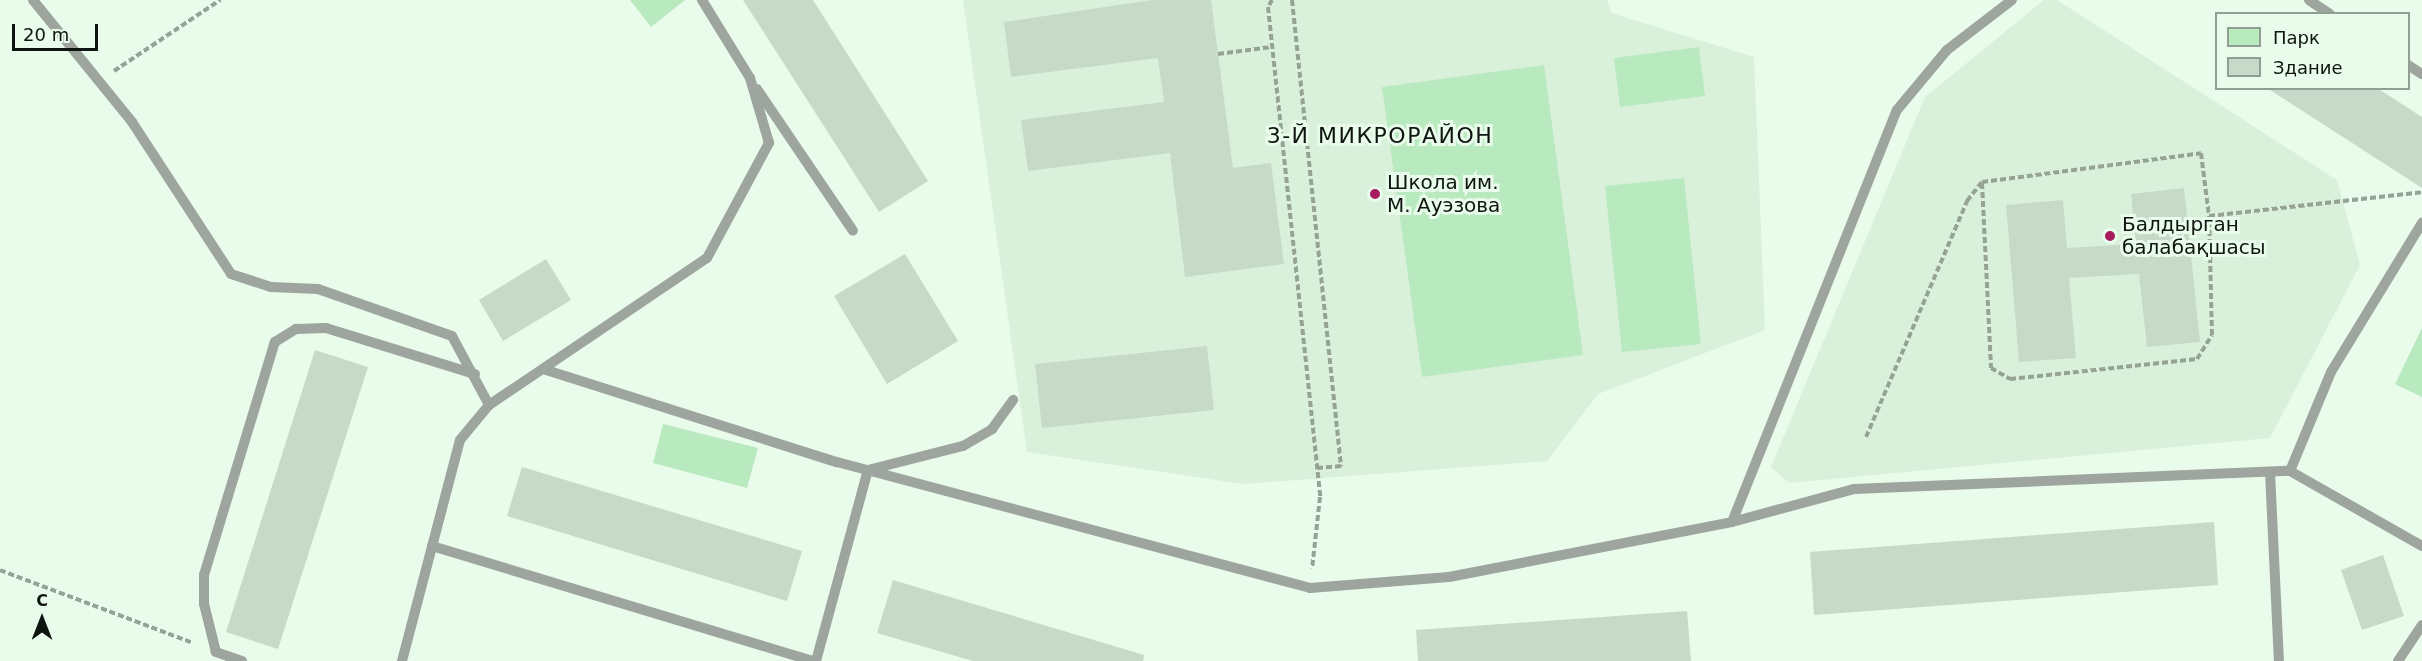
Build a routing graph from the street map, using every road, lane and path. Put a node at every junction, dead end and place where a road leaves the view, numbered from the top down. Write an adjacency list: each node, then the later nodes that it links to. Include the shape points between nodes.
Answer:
1 (33, 0): 12 (lane)
2 (220, 0): 12 (path)
3 (702, 0): 11 (lane)
4 (1272, 0): 9 (path)
5 (1292, 0): 23 (path, via 1341,466)
6 (2012, 0): 27 (lane, via 1947,50 1897,110)
7 (2309, 0): 8 (lane)
8 (2327, 12)
9 (1272, 47): 10 (path); 23 (path)
10 (1218, 54)
11 (750, 78): 17 (lane); 18 (lane, via 769,143 707,258)
12 (98, 81): 19 (lane, via 231,274 271,287 318,289 420,322 452,336)
13 (1982, 182): 15 (path, via 2201,153); 15 (path, via 1991,368 2010,379 2197,359 2212,335); 22 (path, via 1967,201)
14 (2422, 192): 15 (path)
15 (2209, 216)
16 (2422, 223): 25 (lane, via 2331,372)
17 (853, 231)
18 (543, 369): 21 (lane); 24 (lane)
19 (475, 374): 21 (lane); 33 (lane, via 326,328 296,329 275,342 204,575 204,604)
20 (1013, 400): 24 (lane, via 992,429 963,446)
21 (489, 405): 28 (lane, via 460,440)
22 (1866, 437)
23 (1317, 468): 31 (path, via 1320,497)
24 (868, 470): 31 (lane); 36 (lane)
25 (2290, 471): 26 (lane); 29 (lane)
26 (2270, 472): 27 (lane, via 1854,489); 37 (lane)
27 (1732, 522): 31 (lane, via 1449,577)
28 (432, 546): 35 (lane); 36 (lane)
29 (2422, 546)
30 (0, 570): 33 (path)
31 (1310, 588)
32 (2422, 625): 38 (lane)
33 (216, 652): 34 (lane)
34 (242, 661)
35 (402, 661)
36 (815, 661)
37 (2279, 661)
38 (2398, 661)

